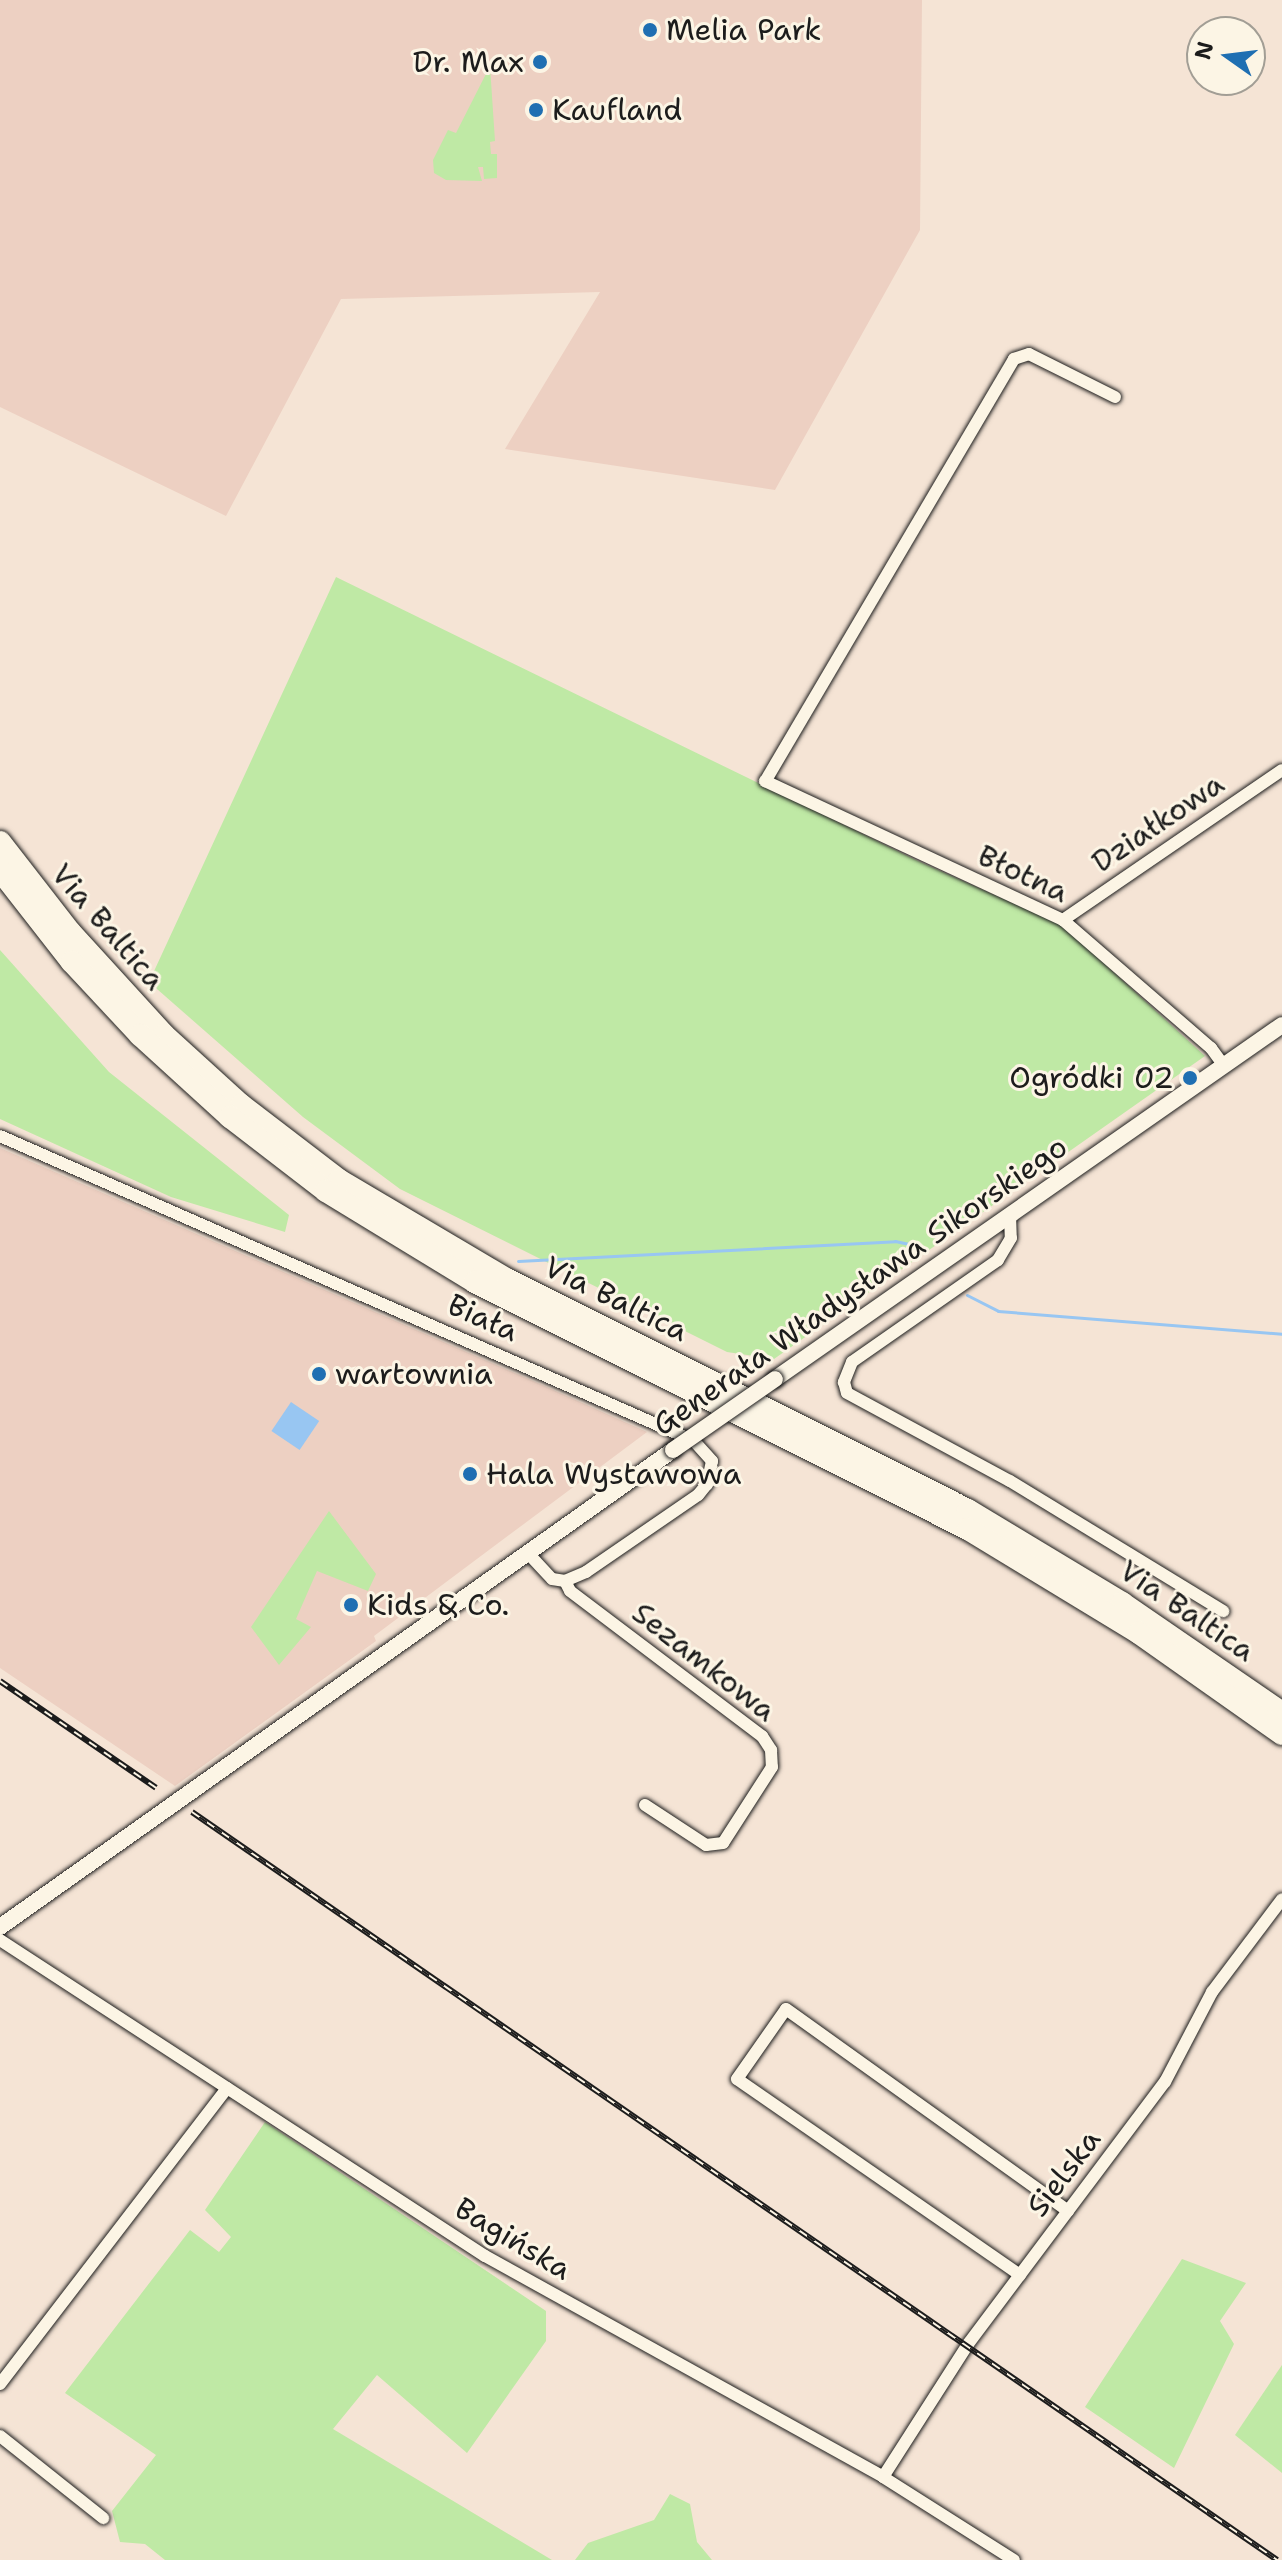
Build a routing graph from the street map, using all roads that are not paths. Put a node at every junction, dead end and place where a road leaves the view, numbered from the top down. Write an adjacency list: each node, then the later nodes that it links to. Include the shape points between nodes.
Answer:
1 (1115, 397): 5 (street, Błotna, via 1029,354 1014,359 765,781)
2 (1282, 770): 5 (street, Działkowa)
3 (0, 842): 13 (highway, Via Baltica, via 77,942 164,1035 241,1105 339,1180 508,1280 809,1426 992,1524 1148,1619)
4 (0, 870): 14 (highway, Via Baltica, via 63,951 140,1035 230,1117 326,1191 494,1292 968,1529 1139,1633)
5 (1063, 920): 7 (street, Błotna, via 1211,1048)
6 (1282, 1025): 7 (street, Generała Władysława Sikorskiego)
7 (1224, 1066): 9 (street, Generała Władysława Sikorskiego)
8 (0, 1136): 11 (street, Biała, via 331,1279 706,1451 711,1472 698,1495 609,1558)
9 (1010, 1215): 10 (street, Generała Władysława Sikorskiego, bridge); 12 (street, via 1008,1248 998,1260 852,1362 844,1382 847,1393 1010,1481)
10 (528, 1553): 11 (street, via 541,1572); 17 (street, Generała Władysława Sikorskiego)
11 (565, 1581): 15 (street, Sezamkowa, via 570,1591 762,1736 771,1750 772,1767 723,1843 706,1845)
12 (1223, 1611)
13 (1282, 1713)
14 (1282, 1734)
15 (645, 1805)
16 (1282, 1899): 20 (street, Sielska, via 1212,1992 1165,2082)
17 (0, 1927)
18 (0, 1940): 19 (street, Bagińska)
19 (227, 2088): 22 (street); 24 (street, Bagińska, via 485,2256)
20 (1068, 2211): 21 (street, Sielska); 21 (street, via 786,2009 737,2079)
21 (1020, 2275): 24 (street, Sielska, via 968,2344)
22 (0, 2384)
23 (0, 2436): 25 (street)
24 (883, 2477): 26 (street, Bagińska)
25 (103, 2518)
26 (1014, 2560)

